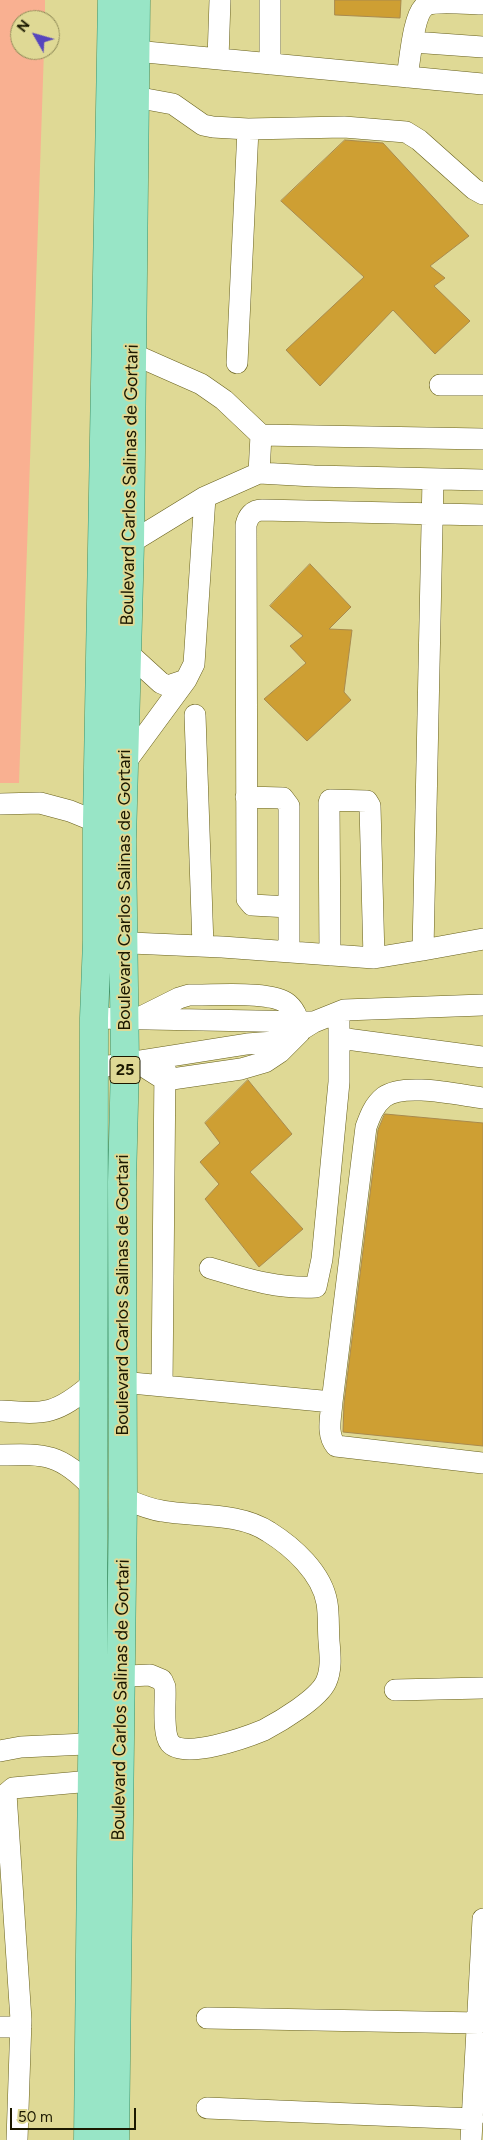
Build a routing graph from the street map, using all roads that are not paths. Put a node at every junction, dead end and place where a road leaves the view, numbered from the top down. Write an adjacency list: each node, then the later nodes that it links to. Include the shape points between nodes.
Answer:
1 (112, 0): 35 (main road, Boulevard Carlos Salinas de Gortari / 25)
2 (136, 0): 8 (main road, Boulevard Carlos Salinas de Gortari / 25)
3 (220, 0): 9 (street)
4 (270, 0): 10 (street)
5 (483, 4): 6 (street, via 426,6 418,14)
6 (413, 42): 7 (street); 11 (street)
7 (483, 47)
8 (135, 51): 9 (street); 13 (main road, Boulevard Carlos Salinas de Gortari / 25)
9 (218, 59): 10 (street)
10 (270, 64): 11 (street)
11 (407, 77): 12 (street)
12 (483, 84)
13 (134, 97): 14 (street, via 173,104 213,128); 16 (main road, Boulevard Carlos Salinas de Gortari / 25)
14 (248, 129): 15 (street, via 344,127 406,132); 17 (street)
15 (483, 194)
16 (133, 354): 20 (street, via 201,384 224,400); 28 (main road, Boulevard Carlos Salinas de Gortari / 25)
17 (237, 363)
18 (440, 385): 19 (street)
19 (483, 385)
20 (261, 435): 21 (street); 22 (street)
21 (483, 439)
22 (259, 472): 23 (street); 25 (street)
23 (433, 479): 24 (street); 26 (street)
24 (483, 480)
25 (205, 497): 28 (street); 30 (street, via 194,664)
26 (431, 513): 27 (street); 33 (street, via 258,510 248,519); 41 (street)
27 (483, 515)
28 (130, 543): 29 (main road, Boulevard Carlos Salinas de Gortari / 25)
29 (127, 652): 30 (street, via 161,683 168,686); 32 (main road, Boulevard Carlos Salinas de Gortari / 25)
30 (186, 680): 32 (street)
31 (195, 714): 40 (street)
32 (125, 763): 39 (main road, Boulevard Carlos Salinas de Gortari / 25, via 122,840)
33 (246, 797): 36 (street, via 248,902 252,905); 36 (street, via 279,797 288,802)
34 (0, 804): 35 (street, via 40,803)
35 (96, 822): 38 (main road, Boulevard Carlos Salinas de Gortari / 25)
36 (289, 906): 42 (street)
37 (483, 939): 41 (street)
38 (97, 941): 39 (street); 49 (main road, Boulevard Carlos Salinas de Gortari / 25)
39 (124, 943): 40 (street); 48 (main road, Boulevard Carlos Salinas de Gortari / 25)
40 (204, 946): 42 (street)
41 (423, 950): 44 (street)
42 (289, 952): 43 (street)
43 (330, 955): 44 (street); 44 (street, via 329,803 330,800 361,800 370,806)
44 (374, 958)
45 (483, 1005): 47 (street, via 362,1008)
46 (180, 1008): 48 (street); 50 (street); 51 (street, via 189,996 272,997 288,1004)
47 (339, 1012): 51 (street); 52 (street)
48 (133, 1017): 49 (street); 56 (main road, Boulevard Carlos Salinas de Gortari / 25)
49 (94, 1018): 57 (main road, Boulevard Carlos Salinas de Gortari / 25)
50 (215, 1019): 51 (street); 53 (street)
51 (304, 1025): 53 (street, via 274,1042); 58 (street, via 280,1052 265,1062 241,1069)
52 (339, 1038): 55 (street); 61 (street, via 339,1082 322,1259)
53 (217, 1049): 54 (street)
54 (164, 1057): 56 (street); 58 (street)
55 (483, 1057)
56 (130, 1062): 57 (street); 58 (street); 63 (main road, Boulevard Carlos Salinas de Gortari / 25)
57 (95, 1068): 64 (main road, Boulevard Carlos Salinas de Gortari / 25)
58 (165, 1080): 65 (street)
59 (483, 1098): 62 (street, via 402,1091 384,1097 373,1109 366,1127)
60 (210, 1268): 61 (street, via 270,1286)
61 (316, 1287): 62 (street, via 326,1296)
62 (345, 1301): 66 (street)
63 (122, 1382): 65 (street); 71 (main road, Boulevard Carlos Salinas de Gortari / 25)
64 (93, 1384): 67 (street, via 58,1409 39,1414); 70 (main road, Boulevard Carlos Salinas de Gortari / 25)
65 (162, 1386): 66 (street)
66 (332, 1402): 69 (street, via 329,1428 336,1446)
67 (0, 1411)
68 (0, 1455): 70 (street, via 36,1454 59,1460 76,1470)
69 (483, 1463)
70 (92, 1488): 73 (main road, Boulevard Carlos Salinas de Gortari / 25)
71 (123, 1498): 72 (main road, Boulevard Carlos Salinas de Gortari / 25); 72 (street, via 161,1511 251,1523 282,1541 305,1562 321,1584 327,1603 330,1667 326,1682 316,1694 263,1730 214,1746 187,1749 176,1747 166,1732 162,1680 150,1675)
72 (120, 1676): 73 (street); 76 (main road, Boulevard Carlos Salinas de Gortari / 25)
73 (93, 1677): 77 (main road, Boulevard Carlos Salinas de Gortari / 25)
74 (483, 1688): 75 (street)
75 (395, 1690)
76 (120, 1742): 77 (street); 89 (main road, Boulevard Carlos Salinas de Gortari / 25)
77 (92, 1743): 78 (street); 79 (main road, Boulevard Carlos Salinas de Gortari / 25)
78 (0, 1751)
79 (91, 1781): 80 (street, via 9,1790 5,1799); 88 (main road, Boulevard Carlos Salinas de Gortari / 25)
80 (6, 1885): 84 (street)
81 (483, 1919): 83 (street)
82 (207, 2018): 83 (street)
83 (479, 2023): 86 (street)
84 (10, 2027): 87 (street)
85 (207, 2108): 86 (street)
86 (472, 2119): 90 (street)
87 (17, 2140)
88 (88, 2140)
89 (115, 2140)
90 (471, 2140)

